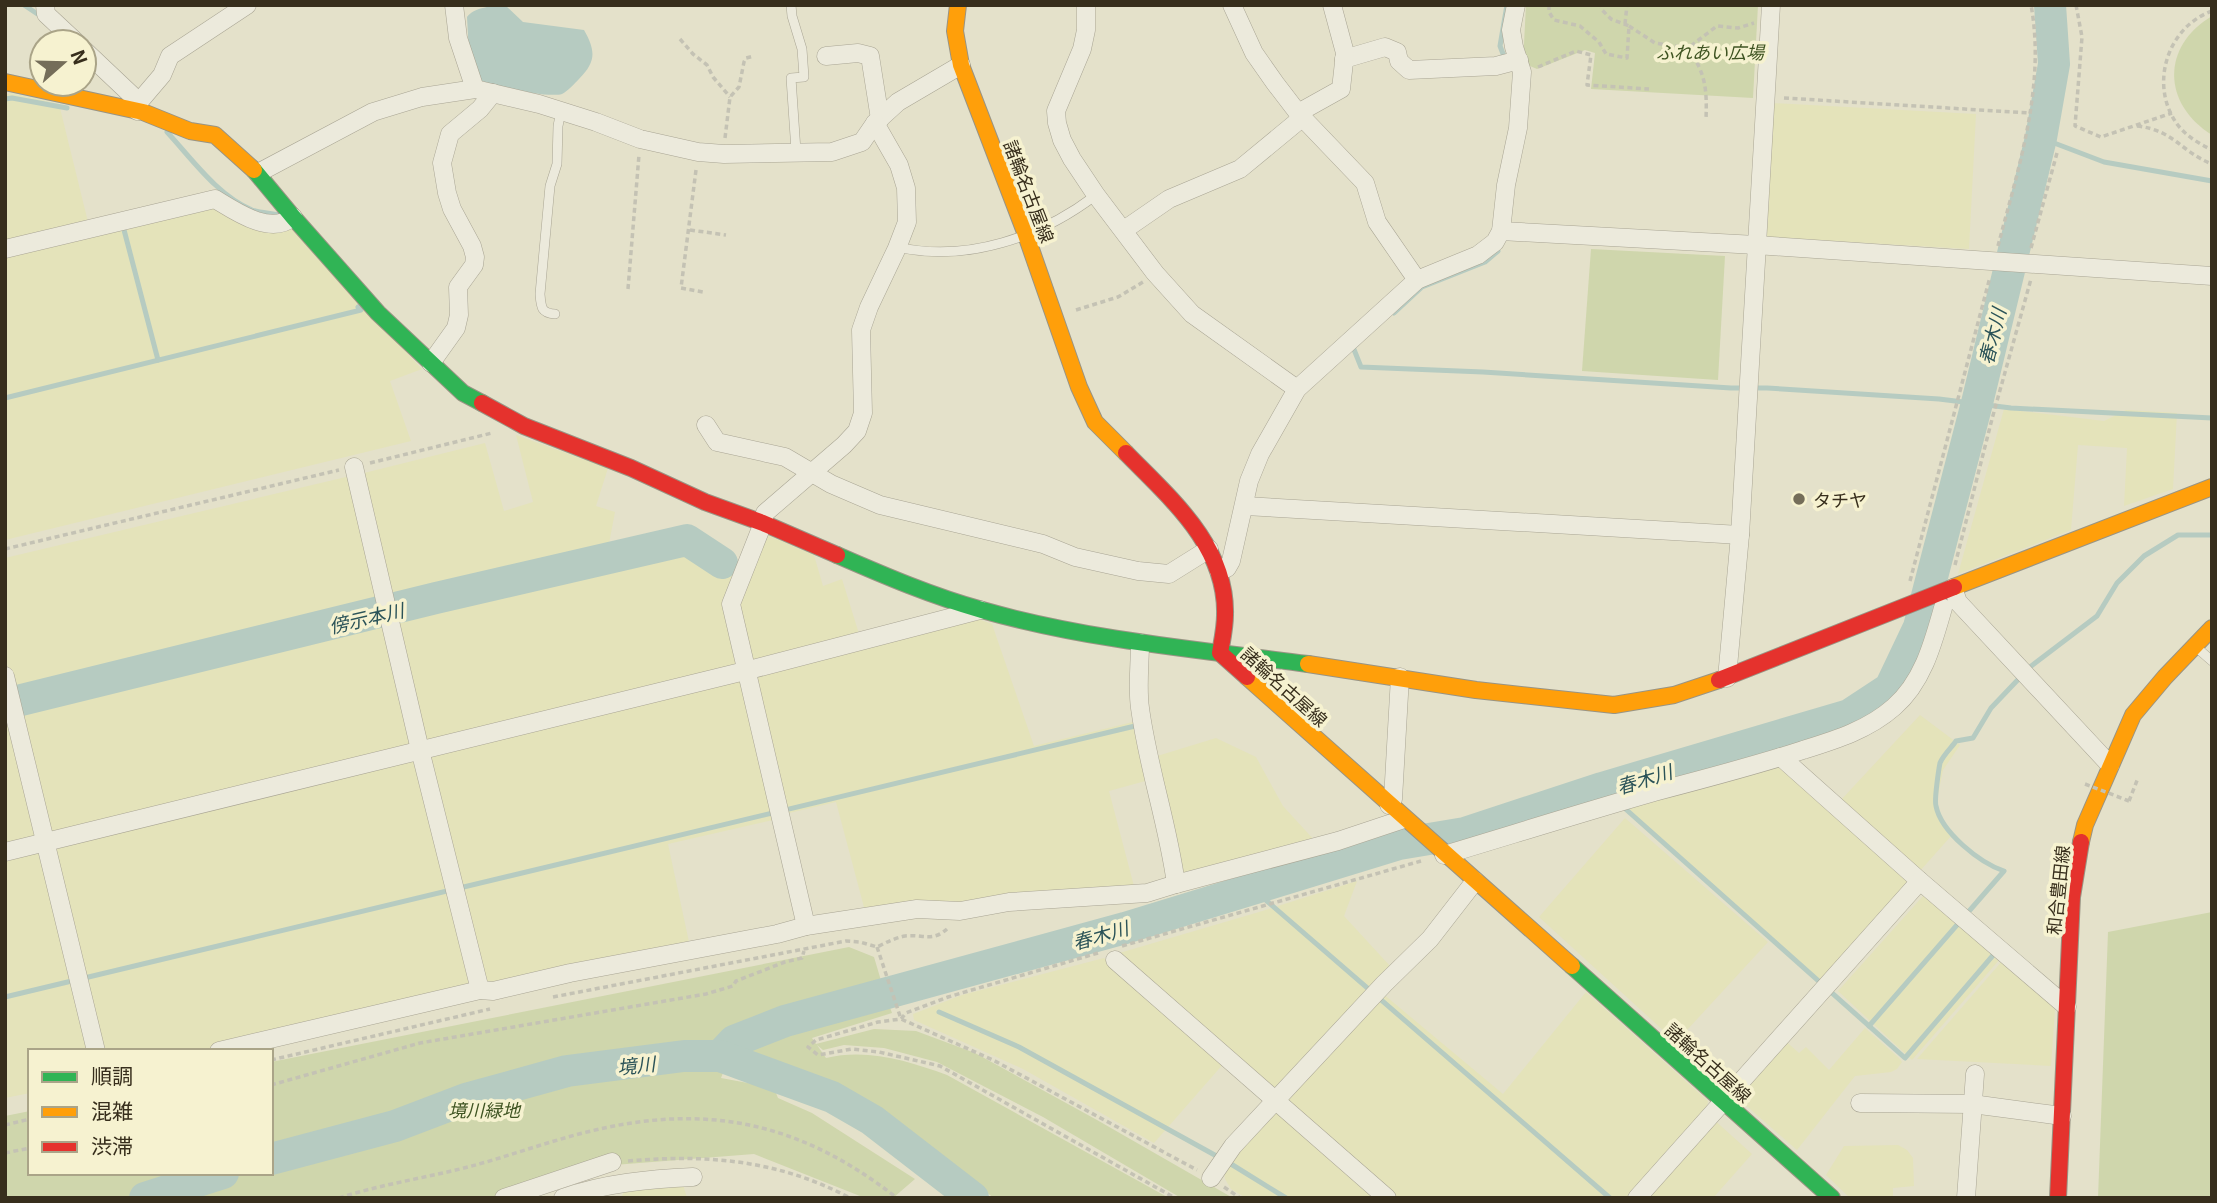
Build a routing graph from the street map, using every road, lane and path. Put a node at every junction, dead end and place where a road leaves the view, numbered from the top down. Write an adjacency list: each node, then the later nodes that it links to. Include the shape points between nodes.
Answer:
1 (45, 5): 18 (street, via 46,14)
2 (247, 5): 32 (street, via 170,56 162,75)
3 (791, 5): 42 (lane, via 804,77 791,78)
4 (958, 5): 25 (street, 諸輪名古屋線, via 955,31)
5 (1086, 5): 48 (street, via 1082,49 1058,104 1057,123 1072,159)
6 (1232, 5): 36 (street, via 1254,53)
7 (1332, 5): 23 (street)
8 (1516, 5): 26 (street, via 1511,30)
9 (1549, 5): 17 (path, via 1554,20 1580,26 1606,54 1626,58)
10 (1627, 5): 17 (path)
11 (2031, 5): 35 (path, via 2035,63)
12 (2076, 5): 39 (path, via 2082,37 2075,126 2101,137)
13 (454, 6): 29 (street, via 458,38)
14 (1600, 8): 17 (path)
15 (2212, 11): 34 (path, via 2183,29 2169,50 2163,75)
16 (1766, 13): 20 (path, via 1738,28 1717,26); 31 (street)
17 (1627, 26): 20 (path, via 1656,43)
18 (61, 28)
19 (680, 39): 30 (path, via 702,59)
20 (1688, 48): 37 (path, via 1703,73)
21 (754, 56): 30 (path, via 746,58 739,87)
22 (826, 56): 38 (street, via 858,52 870,56)
23 (1345, 60): 26 (street, via 1385,47 1397,52 1409,70); 36 (street, via 1341,89)
24 (98, 65): 32 (street)
25 (961, 65): 38 (street, via 898,102); 53 (street, 諸輪名古屋線)
26 (1521, 66): 28 (path, via 1576,51 1591,55 1587,85); 52 (street, via 1518,128)
27 (5, 82): 32 (street)
28 (1649, 89)
29 (484, 91): 33 (street); 47 (street, via 422,97 373,112); 67 (street, via 480,109 450,134 442,163 452,209 475,257 458,287 456,328)
30 (730, 97): 45 (path)
31 (1764, 97): 35 (path); 55 (street)
32 (138, 106): 47 (street, via 190,131 215,135)
33 (561, 111): 40 (street); 65 (lane, via 540,294 542,310)
34 (2172, 113): 39 (path); 41 (path, via 2195,142)
35 (2029, 114): 58 (path)
36 (1301, 115): 51 (street, via 1240,169 1169,199); 62 (street, via 1364,183 1377,222)
37 (1706, 120)
38 (877, 121): 42 (street, via 862,142 832,152); 56 (street, via 906,188 907,222)
39 (2133, 126): 46 (path, via 2162,131)
40 (640, 139): 43 (street); 63 (path)
41 (2212, 149)
42 (796, 151): 45 (street)
43 (698, 152): 45 (street); 50 (path)
44 (2057, 153): 59 (path)
45 (724, 154)
46 (2212, 164)
47 (258, 173): 49 (street)
48 (1096, 195): 51 (street); 53 (lane, via 1072,213)
49 (293, 217): 57 (street, via 270,223 245,218 215,199); 67 (street, via 378,313)
50 (689, 229): 54 (path); 64 (path, via 681,288)
51 (1124, 230): 60 (street)
52 (1501, 231): 55 (street); 62 (street, via 1495,242 1478,254)
53 (1026, 235): 56 (lane, via 961,251); 66 (street, 諸輪名古屋線)
54 (726, 236)
55 (1756, 244): 58 (street); 76 (street)
56 (897, 247): 72 (street, via 861,330 864,392 857,431)
57 (5, 249)
58 (1997, 260): 59 (street); 81 (path)
59 (2029, 262): 61 (street); 80 (path)
60 (1155, 272): 66 (path, via 1118,297); 68 (street, via 1192,314)
61 (2212, 276)
62 (1417, 280): 68 (street)
63 (628, 289)
64 (703, 292)
65 (555, 314)
66 (1055, 317): 78 (street, 諸輪名古屋線, via 1095,422 1181,509)
67 (431, 363): 70 (street, via 463,393)
68 (1297, 389): 74 (street, via 1260,454)
69 (706, 425): 72 (street, via 717,442 785,457)
70 (524, 426): 71 (path); 75 (street)
71 (354, 467): 77 (path); 93 (street)
72 (811, 471): 75 (street, via 765,513); 78 (street, via 880,505 1138,571 1169,574)
73 (2212, 487): 80 (street)
74 (1245, 506): 76 (street); 79 (street, via 1231,561)
75 (763, 523): 83 (street, via 903,584); 89 (street, via 731,604)
76 (1740, 535): 92 (street)
77 (5, 549)
78 (1209, 549): 79 (street, 諸輪名古屋線)
79 (1219, 571): 87 (street, 諸輪名古屋線, via 1225,614)
80 (1950, 589): 81 (street); 95 (street)
81 (1906, 605): 92 (street)
82 (1943, 608): 94 (street, via 1922,670 1897,705 1861,729)
83 (982, 610): 85 (street); 89 (street)
84 (2212, 628): 86 (street, 和合豊田線)
85 (1140, 643): 87 (street); 105 (street, via 1139,706)
86 (2195, 645): 88 (lane); 95 (street, 和合豊田線, via 2133,715)
87 (1220, 653): 91 (street); 98 (street, 諸輪名古屋線)
88 (2212, 661)
89 (745, 671): 93 (street); 107 (street)
90 (5, 676): 100 (street)
91 (1400, 677): 92 (street, via 1614,705 1674,695); 98 (street)
92 (1727, 678)
93 (420, 750): 100 (street); 111 (street)
94 (1781, 757): 102 (street); 104 (street)
95 (2110, 765): 113 (street, 和合豊田線, via 2085,825 2076,865)
96 (2138, 778): 97 (path, bridge, via 2129,801)
97 (2085, 784)
98 (1389, 805): 99 (street, 諸輪名古屋線)
99 (1407, 821): 102 (street, 諸輪名古屋線); 105 (street)
100 (46, 842): 101 (street); 115 (street)
101 (5, 852)
102 (1441, 852): 103 (street, 諸輪名古屋線)
103 (1475, 881): 121 (street, via 1430,939); 122 (street, 諸輪名古屋線)
104 (1920, 881): 113 (street); 122 (street)
105 (1176, 884): 106 (street, via 1147,893 1022,901)
106 (960, 911): 107 (street, via 918,909); 108 (path, via 942,935 902,937)
107 (806, 926): 111 (street)
108 (877, 947): 109 (path, via 846,941); 132 (path, via 901,1019 1040,1084)
109 (804, 951): 112 (path); 120 (path, via 802,958 706,994 420,1043)
110 (1115, 960): 121 (street)
111 (480, 990): 116 (street)
112 (542, 999)
113 (2067, 1007): 125 (street, 和合豊田線)
114 (491, 1009): 118 (path)
115 (96, 1049)
116 (228, 1049)
117 (828, 1053): 137 (path, via 852,1049 879,1052 940,1066)
118 (273, 1060)
119 (1975, 1074): 124 (street)
120 (273, 1085)
121 (1276, 1100): 132 (street, via 1233,1146); 139 (street)
122 (1723, 1100): 140 (street); 141 (street, 諸輪名古屋線)
123 (1860, 1103): 124 (street)
124 (1972, 1104): 125 (street); 142 (street)
125 (2062, 1115): 143 (street, 和合豊田線)
126 (28, 1119): 127 (path)
127 (5, 1125)
128 (28, 1147): 129 (path)
129 (5, 1153)
130 (612, 1162): 134 (street); 136 (path, via 674,1157 734,1160 785,1171)
131 (693, 1177): 133 (street, via 658,1179)
132 (1211, 1178): 138 (path)
133 (616, 1191): 135 (street)
134 (504, 1198)
135 (564, 1198)
136 (850, 1198)
137 (1175, 1198)
138 (1240, 1198)
139 (1387, 1198)
140 (1637, 1198)
141 (1832, 1198)
142 (1966, 1198)
143 (2058, 1198)

